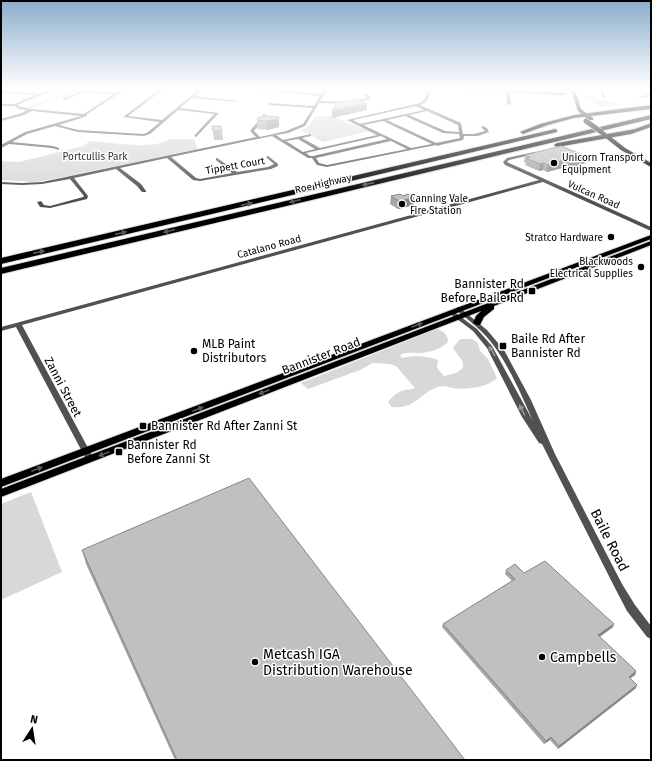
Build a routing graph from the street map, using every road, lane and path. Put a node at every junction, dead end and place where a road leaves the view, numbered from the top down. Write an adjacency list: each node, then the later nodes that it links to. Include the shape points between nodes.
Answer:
1 (56, 125): 2 (street, via 78,131 140,135 149,133); 31 (street, via 26,133)
2 (159, 125)
3 (206, 125): 24 (street)
4 (257, 125): 26 (street, via 252,131)
5 (304, 125): 21 (street)
6 (361, 125): 23 (street)
7 (394, 125): 32 (street)
8 (427, 125): 20 (street, via 444,132)
9 (459, 125): 20 (street)
10 (542, 125): 46 (highway)
11 (587, 125): 15 (highway)
12 (595, 125): 25 (main road)
13 (619, 125): 50 (highway, Roe Highway)
14 (651, 125): 25 (highway)
15 (581, 126)
16 (483, 127): 18 (street)
17 (560, 130): 46 (highway, Roe Highway)
18 (486, 131): 19 (street); 20 (street, via 478,136)
19 (492, 131)
20 (461, 134): 32 (street, via 461,140)
21 (273, 135): 26 (street); 30 (street)
22 (310, 135): 27 (street)
23 (381, 135): 29 (street); 35 (street)
24 (196, 136)
25 (609, 136): 28 (highway); 28 (highway); 45 (main road); 47 (main road)
26 (259, 138): 41 (street)
27 (299, 138): 30 (street); 35 (street)
28 (595, 139): 50 (highway, via 517,151)
29 (390, 140): 36 (street); 43 (street)
30 (283, 141): 40 (street)
31 (7, 143): 33 (street); 34 (street)
32 (438, 145): 36 (street)
33 (1, 147)
34 (58, 149)
35 (319, 149): 40 (street)
36 (411, 149): 43 (street, via 327,166 318,164)
37 (550, 150): 38 (street)
38 (563, 150)
39 (543, 151): 52 (street, Vulcan Road, via 508,159 505,162)
40 (302, 153): 43 (street)
41 (168, 157): 48 (street); 49 (street, Tippett Court, via 195,179 206,180)
42 (268, 157): 49 (street, Tippett Court, via 276,166)
43 (313, 157)
44 (217, 159): 49 (street)
45 (651, 162)
46 (415, 164): 59 (highway, Roe Highway, one-way to 46)
47 (651, 165)
48 (117, 168): 51 (street); 54 (street)
49 (236, 174)
50 (403, 175): 60 (highway, Roe Highway, one-way to 60)
51 (71, 177): 53 (street, via 31,184); 55 (street, via 85,198 50,207 42,206)
52 (542, 181): 56 (street, Vulcan Road); 64 (street, Catalano Road)
53 (1, 183)
54 (144, 191)
55 (39, 202)
56 (651, 229)
57 (651, 237): 62 (main road, Bannister Road)
58 (651, 243): 61 (main road, Bannister Road)
59 (1, 261)
60 (1, 271)
61 (499, 301): 62 (main road, Bannister Road); 63 (main road, via 480,316)
62 (458, 313): 63 (street, Baile Road); 66 (street, Baile Road, one-way to 62, via 490,347); 70 (main road, Bannister Road)
63 (477, 323): 66 (street, Baile Road, via 497,345)
64 (18, 324): 65 (street, Catalano Road); 70 (street, Zanni Street)
65 (1, 329)
66 (514, 385): 67 (street, Baile Road); 68 (street, Baile Road)
67 (523, 394): 68 (street); 69 (street, Baile Road)
68 (514, 395): 69 (street, Baile Road, one-way to 68)
69 (551, 454): 73 (street, Baile Road, via 619,587)
70 (87, 455): 71 (main road, Bannister Road, one-way to 70); 72 (main road, Bannister Road)
71 (1, 483)
72 (1, 493)
73 (651, 634)

